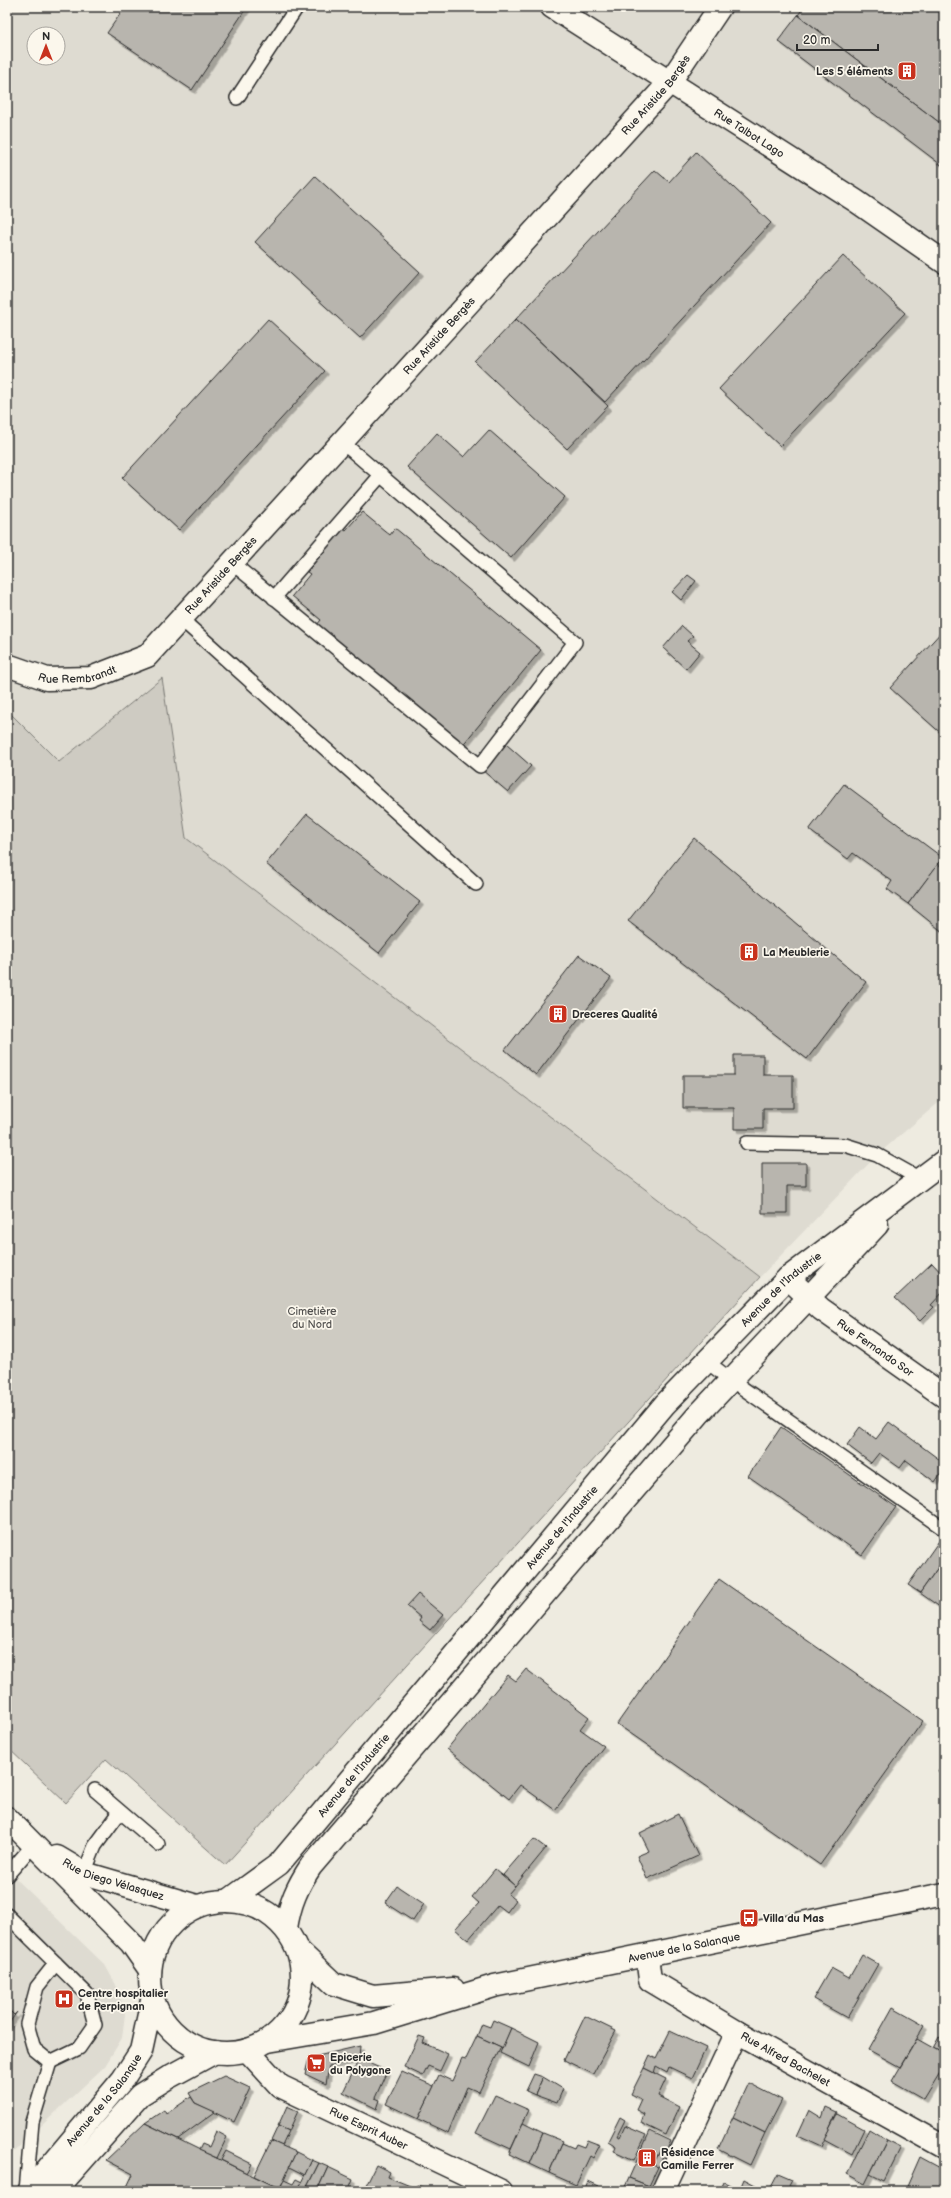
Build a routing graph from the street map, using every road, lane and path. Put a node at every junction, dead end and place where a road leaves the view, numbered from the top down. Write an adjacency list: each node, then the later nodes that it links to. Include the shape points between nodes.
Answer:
1 (297, 7): 5 (lane)
2 (552, 7): 4 (street, Rue Talbot Lago)
3 (720, 7): 4 (street, Rue Aristide Bergès)
4 (669, 83): 6 (street, Rue Talbot Lago, via 856,201); 7 (street, Rue Aristide Bergès)
5 (237, 98)
6 (944, 262)
7 (343, 442): 8 (lane); 9 (street, Rue Aristide Bergès)
8 (381, 474): 10 (lane); 10 (lane, via 575,642 480,766)
9 (232, 563): 10 (lane); 11 (street, Rue Aristide Bergès)
10 (274, 598)
11 (181, 619): 12 (street, Rue Aristide Bergès); 14 (lane)
12 (147, 656): 13 (street, Rue Rembrandt, via 91,678 47,679)
13 (7, 665)
14 (476, 884)
15 (747, 1143): 17 (lane, via 845,1145 877,1155)
16 (944, 1160): 17 (street, Avenue de l'Industrie)
17 (920, 1179): 18 (street, Avenue de l'Industrie); 19 (street, Avenue de l'Industrie)
18 (788, 1278): 19 (street, Rue Fernando Sor); 20 (street, Avenue de l'Industrie)
19 (809, 1296): 21 (street, Avenue de l'Industrie); 22 (street, Rue Fernando Sor, via 821,1309)
20 (706, 1361): 21 (lane); 23 (street, Avenue de l'Industrie, via 664,1404)
21 (731, 1380): 24 (street, Avenue de l'Industrie); 25 (lane)
22 (944, 1396)
23 (593, 1489): 24 (street); 34 (street, Avenue de l'Industrie, via 279,1864)
24 (617, 1510): 37 (street, Avenue de l'Industrie, via 311,1866 297,1887 288,1911)
25 (944, 1529)
26 (95, 1790): 27 (lane)
27 (120, 1812): 30 (lane); 31 (lane, via 95,1846)
28 (7, 1818): 29 (street, Rue Diego Vélasquez)
29 (34, 1844): 31 (street, Rue Diego Vélasquez); 32 (lane); 41 (street, Rue Diego Vélasquez, via 131,1944)
30 (158, 1844)
31 (84, 1873): 35 (street, Rue Diego Vélasquez)
32 (7, 1874)
33 (944, 1894): 39 (street, Avenue de la Salanque)
34 (228, 1901): 35 (street); 37 (street, via 250,1904 270,1914)
35 (197, 1906): 41 (street, via 179,1917 165,1932 155,1950)
36 (7, 1915): 40 (lane)
37 (286, 1928): 38 (street)
38 (299, 1951): 42 (street, Avenue de la Salanque, via 334,1984 372,1996); 45 (street, via 303,1976 299,2002 287,2024)
39 (647, 1956): 42 (street, Avenue de la Salanque); 44 (street, Rue Alfred Bachelet, via 650,1980)
40 (56, 1963): 48 (lane, via 37,1987 27,2024 34,2049); 48 (lane, via 87,1994 95,2025 79,2048)
41 (150, 1970): 43 (street)
42 (494, 1986): 45 (street, Avenue de la Salanque, via 374,2023)
43 (153, 1996): 47 (street, via 161,2017 176,2034 194,2046); 50 (street, Avenue de la Salanque, via 141,2051 134,2062 123,2079)
44 (737, 2032): 49 (street, Rue Alfred Bachelet); 53 (street)
45 (268, 2041): 46 (street)
46 (247, 2050): 47 (street, via 232,2053); 52 (street, Rue Esprit Auber, via 280,2086)
47 (215, 2052): 51 (street, Avenue de la Salanque, via 140,2095)
48 (50, 2062): 50 (lane, via 32,2122)
49 (944, 2147)
50 (27, 2191)
51 (55, 2191)
52 (501, 2191)
53 (663, 2191)

